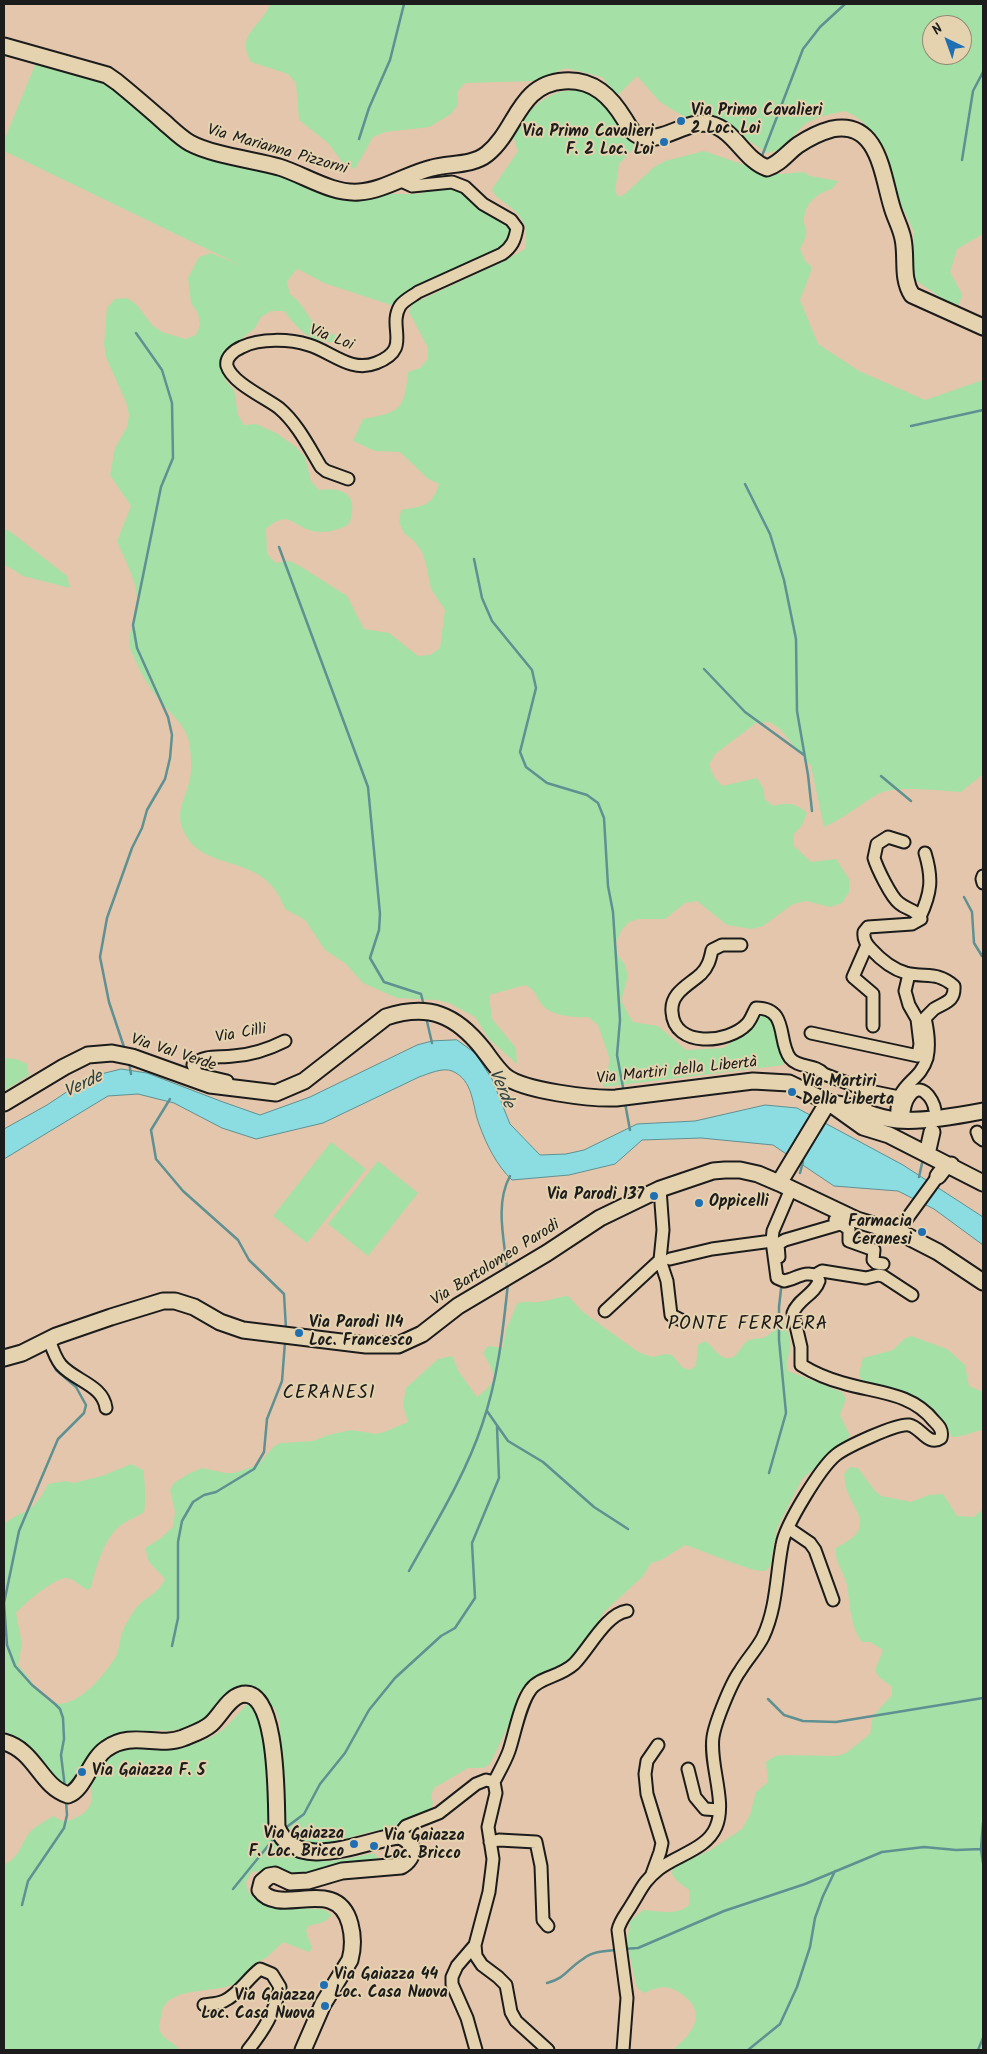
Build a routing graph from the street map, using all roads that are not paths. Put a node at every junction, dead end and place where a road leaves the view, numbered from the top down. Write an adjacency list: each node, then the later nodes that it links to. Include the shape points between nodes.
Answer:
1 (4, 46): 2 (main road, Via Marianna Pizzorni, via 107,75 190,143 202,148 280,168 336,189 359,192)
2 (399, 180): 3 (main road, via 431,168 477,160 495,146 532,93 562,81 583,83 605,92 631,130 639,136 668,134 697,123 710,124 731,138 752,160 767,168 819,134 847,128 862,133 878,159 904,240 906,283 912,295); 4 (street, Via Loi, via 412,186 452,182 465,187 484,204 511,220 517,228 510,248 407,300 396,319 399,338 395,350 375,364 351,365 308,344 279,341 248,344 228,357 226,364 238,380 291,420 321,467)
3 (983, 327)
4 (348, 479)
5 (904, 842): 9 (street, via 888,837 877,844 874,858 897,902)
6 (926, 853): 9 (street, via 931,872 929,897)
7 (983, 876): 8 (street)
8 (983, 883)
9 (920, 917): 11 (street, via 917,923 912,924 868,927 863,936)
10 (741, 945): 18 (street, via 722,945 712,950 709,963 701,974 674,998 672,1012 678,1028 690,1037 707,1039 731,1034 748,1024 756,1008 764,1008 774,1013 781,1026 788,1056 793,1061 865,1090)
11 (868, 945): 12 (street, via 888,965); 14 (street, via 853,977 873,994)
12 (909, 974): 15 (street, via 905,991 917,1019 918,1056); 18 (street, via 945,978 954,986 955,993 950,1002 925,1018 929,1036 926,1059)
13 (380, 1020): 17 (main road, Via Val Verde, via 304,1081 276,1093); 20 (main road, Via Martiri della Libertà, via 398,1013 426,1011 453,1019 506,1076 521,1084 568,1095 616,1098 772,1080 800,1087)
14 (873, 1026)
15 (810, 1032)
16 (285, 1041): 17 (street, Via Cilli, via 268,1050 200,1059 193,1066 197,1074)
17 (264, 1092): 19 (main road, Via Val Verde, via 210,1086 112,1053 88,1055 64,1066)
18 (899, 1097): 23 (street, via 896,1111)
19 (4, 1103)
20 (826, 1106): 23 (main road, via 844,1105); 25 (main road, Via Martiri della Libertà, via 863,1127 889,1135); 26 (main road)
21 (935, 1110): 23 (street, via 931,1096 917,1091 910,1094)
22 (983, 1111): 23 (main road)
23 (900, 1120)
24 (932, 1132): 25 (main road)
25 (939, 1165): 27 (main road, Via Martiri della Libertà); 30 (street, via 916,1208)
26 (786, 1181): 28 (main road, Via Bartolomeo Parodi, via 740,1170 712,1170); 29 (main road, Via Bartolomeo Parodi); 31 (street)
27 (983, 1183)
28 (660, 1189): 32 (street); 40 (main road, Via Bartolomeo Parodi, via 600,1218 458,1306 422,1334 398,1345 366,1345 243,1330 175,1301 142,1307)
29 (838, 1218): 30 (main road, Via Bartolomeo Parodi); 33 (street, via 848,1229 849,1241 874,1250 873,1260); 34 (street, via 780,1242)
30 (898, 1231): 36 (main road, Via Bartolomeo Parodi, via 938,1252)
31 (772, 1241): 32 (street); 34 (street)
32 (665, 1259): 38 (street); 39 (street, via 671,1315)
33 (883, 1264)
34 (776, 1267): 35 (street, via 777,1278 781,1280)
35 (815, 1275): 37 (street, via 822,1271 866,1278 878,1275); 43 (street, via 819,1279 818,1285 793,1313 802,1348 801,1365 825,1377 912,1401 931,1416 942,1434 934,1441 917,1428 902,1425 837,1454 827,1463)
36 (983, 1282)
37 (912, 1294)
38 (605, 1311)
39 (681, 1320)
40 (49, 1339): 41 (main road, Via Bartolomeo Parodi); 42 (street, via 61,1365 95,1389 104,1398)
41 (4, 1358)
42 (106, 1408)
43 (788, 1528): 44 (street, via 815,1550); 50 (street, via 782,1542 775,1599 763,1637 739,1671 713,1736)
44 (833, 1600)
45 (627, 1611): 49 (street, via 614,1614 571,1667 530,1689)
46 (4, 1742): 53 (main road, via 24,1752 52,1786 68,1795 77,1791 96,1758 107,1748 133,1739 180,1739 210,1726 234,1699 246,1695 254,1697 261,1705 274,1743 281,1835 300,1850 314,1853)
47 (658, 1745): 55 (street, via 647,1761 645,1774 647,1794 662,1843)
48 (688, 1769): 51 (street)
49 (494, 1782): 53 (street, via 486,1780 476,1784 439,1813 406,1826); 54 (street, via 496,1793 488,1827)
50 (718, 1794): 51 (street, via 702,1798); 52 (street)
51 (700, 1804): 52 (street, via 705,1809)
52 (719, 1810): 55 (street, via 718,1822 710,1837)
53 (398, 1836): 59 (main road, via 408,1840 412,1847 411,1858 401,1866 342,1871 308,1881 290,1882 275,1875 262,1882 260,1890 264,1896 286,1900 324,1899 337,1905 348,1917 352,1929 350,1960)
54 (490, 1842): 56 (street, via 536,1842 541,1866 543,1920); 57 (street, via 493,1859 489,1892)
55 (651, 1876): 65 (street, via 638,1891 618,1930 627,1998)
56 (548, 1926)
57 (474, 1945): 63 (street, via 457,1966 452,1984); 64 (street, via 478,1961 506,1985 516,2021)
58 (204, 2005): 60 (street, via 222,2002 236,1994 260,1969 272,1974 280,1987 276,2006 263,2032)
59 (316, 2019): 61 (main road); 62 (street)
60 (248, 2050)
61 (303, 2050)
62 (312, 2050)
63 (476, 2050)
64 (548, 2050)
65 (623, 2050)

